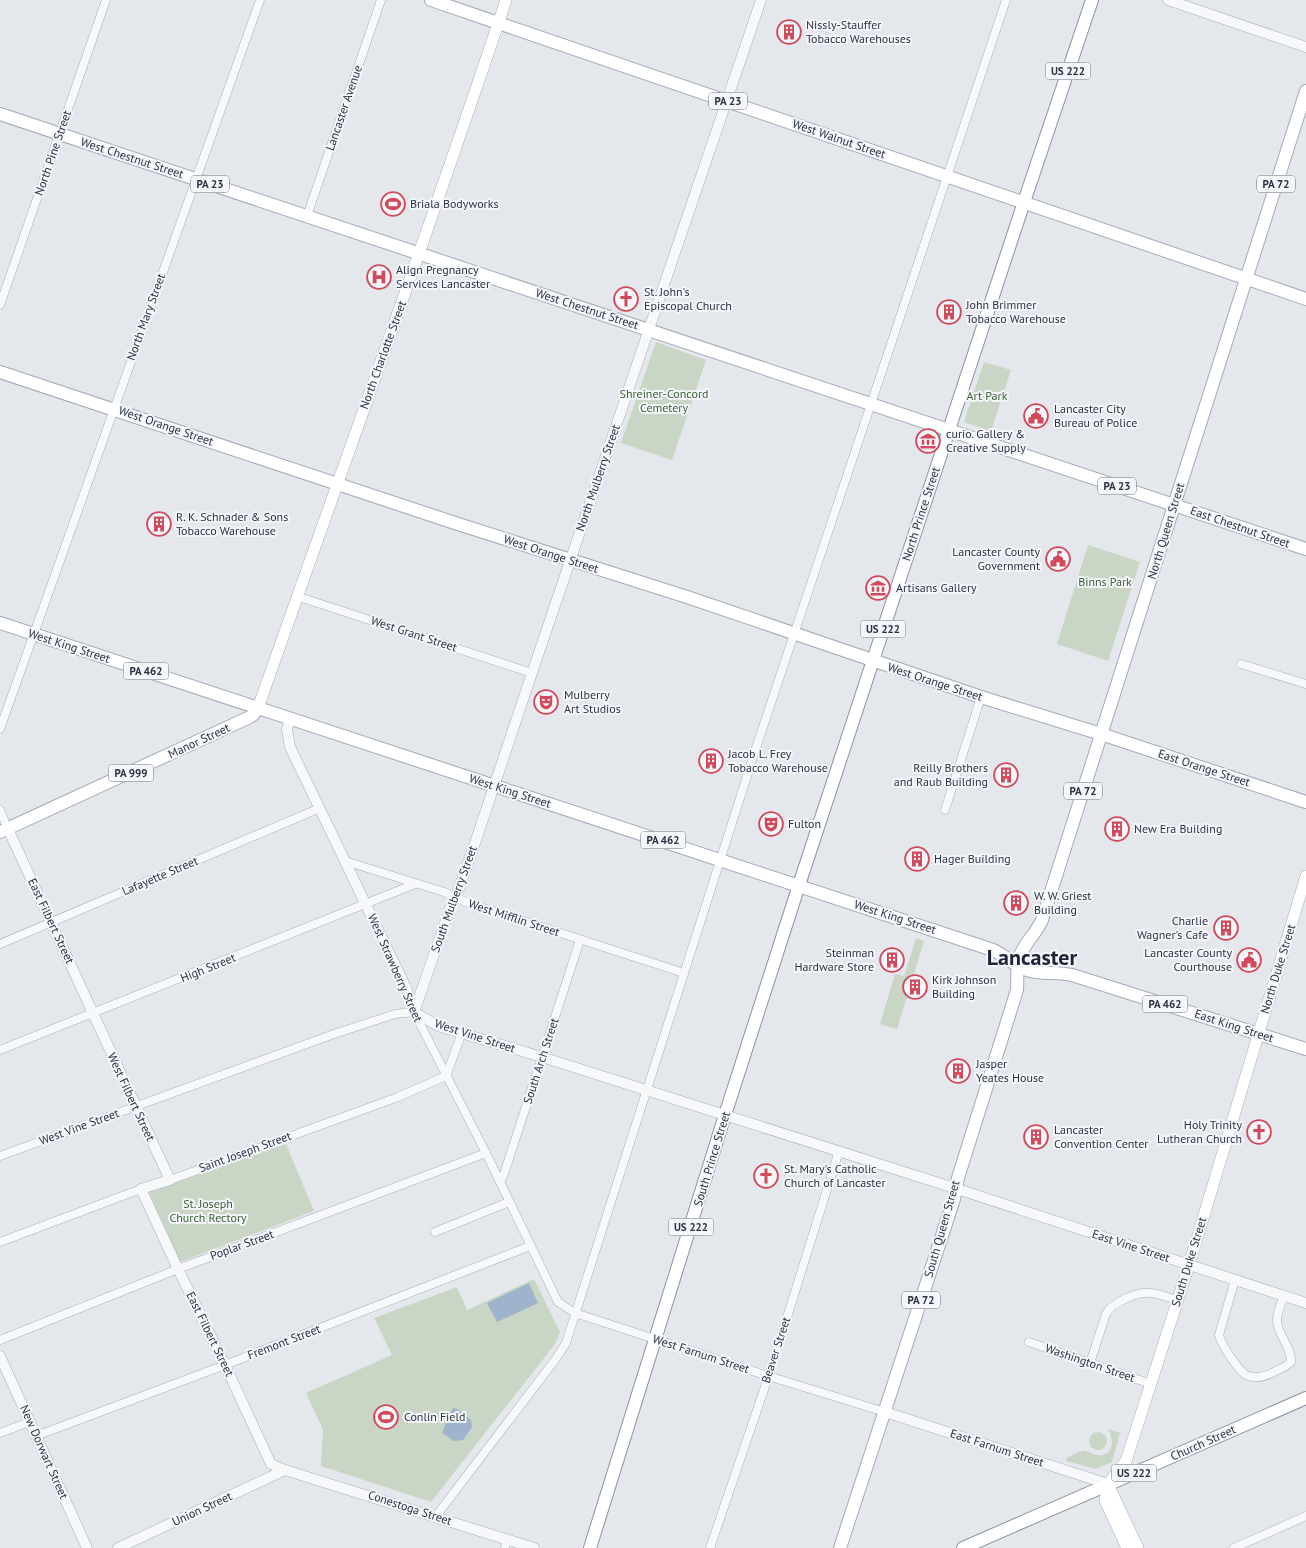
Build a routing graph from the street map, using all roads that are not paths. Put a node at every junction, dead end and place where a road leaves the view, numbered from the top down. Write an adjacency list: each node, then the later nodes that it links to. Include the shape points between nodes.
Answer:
1 (106, 0): 15 (street, North Pine Street)
2 (260, 0): 17 (street, North Mary Street)
3 (381, 0): 19 (street, Lancaster Avenue)
4 (431, 0): 10 (main road, West Walnut Street / PA 23)
5 (506, 0): 10 (main road, North Charlotte Street)
6 (762, 0): 13 (street, North Mulberry Street)
7 (1006, 0): 16 (street)
8 (1092, 0): 18 (main road, North Prince Street / US 222)
9 (1168, 0): 11 (street)
10 (498, 23): 13 (main road, West Walnut Street / PA 23); 20 (main road, North Charlotte Street)
11 (1306, 47)
12 (1306, 91): 21 (main road, North Queen Street / PA 72)
13 (727, 101): 16 (main road, West Walnut Street / PA 23); 24 (street, North Mulberry Street)
14 (0, 114): 15 (main road, West Chestnut Street / PA 23)
15 (60, 134): 17 (main road, West Chestnut Street / PA 23); 23 (street, North Pine Street)
16 (947, 176): 18 (main road, West Walnut Street / PA 23); 26 (street)
17 (196, 179): 19 (main road, West Chestnut Street / PA 23); 27 (street, North Mary Street)
18 (1024, 202): 21 (main road, West Walnut Street / PA 23); 28 (main road, North Prince Street / US 222)
19 (307, 216): 20 (main road, West Chestnut Street / PA 23)
20 (420, 253): 24 (main road, West Chestnut Street / PA 23); 29 (main road, North Charlotte Street)
21 (1246, 278): 22 (main road, PA 23); 30 (main road, North Queen Street / PA 72)
22 (1306, 299)
23 (0, 305)
24 (649, 330): 26 (main road, West Chestnut Street / PA 23); 32 (street, North Mulberry Street)
25 (0, 372): 27 (main road, West Orange Street)
26 (871, 404): 28 (main road, West Chestnut Street / PA 23); 35 (street)
27 (113, 408): 29 (main road, West Orange Street); 36 (street, North Mary Street)
28 (949, 430): 30 (main road, West Chestnut Street / PA 23); 37 (main road, North Prince Street / US 222)
29 (337, 484): 32 (main road, West Orange Street); 33 (main road, North Charlotte Street)
30 (1174, 505): 31 (main road, East Chestnut Street / PA 23); 45 (main road, North Queen Street / PA 72)
31 (1306, 550)
32 (570, 560): 35 (main road, West Orange Street); 39 (street, North Mulberry Street)
33 (296, 596): 39 (street, West Grant Street); 42 (main road, North Charlotte Street)
34 (0, 623): 36 (main road, West King Street / PA 462)
35 (794, 634): 37 (main road, West Orange Street); 52 (street)
36 (33, 635): 42 (main road, West King Street / PA 462); 44 (street, North Mary Street)
37 (872, 661): 41 (main road, West Orange Street); 56 (main road, North Prince Street / US 222)
38 (1242, 664): 40 (street)
39 (532, 673): 46 (street, North Mulberry Street)
40 (1306, 684)
41 (981, 697): 45 (main road, West Orange Street); 50 (street)
42 (258, 708): 43 (main road, West King Street / PA 462); 51 (main road, Manor Street / PA 999, via 250,718)
43 (290, 719): 46 (main road, West King Street / PA 462); 48 (street, West Strawberry Street, via 287,729 289,743)
44 (0, 729)
45 (1102, 734): 47 (main road, East Orange Street); 62 (main road, North Queen Street / PA 72, via 1042,920 1021,953)
46 (494, 786): 52 (main road, West King Street / PA 462); 57 (street, South Mulberry Street)
47 (1306, 802)
48 (320, 808): 53 (street, West Strawberry Street); 59 (street, Lafayette Street)
49 (0, 810): 51 (street)
50 (945, 810)
51 (4, 831): 59 (street, East Filbert Street)
52 (720, 860): 56 (main road, West King Street / PA 462); 63 (street)
53 (345, 861): 55 (street, West Mifflin Street); 58 (street, West Strawberry Street)
54 (1306, 876): 67 (main road, North Duke Street)
55 (415, 884): 57 (street, West Mifflin Street); 58 (street, High Street)
56 (799, 885): 62 (main road, West King Street / PA 462, via 993,950); 74 (main road, South Prince Street / US 222)
57 (455, 897): 60 (street, West Mifflin Street); 64 (street, South Mulberry Street)
58 (366, 905): 64 (street, West Strawberry Street, via 407,990); 65 (street, High Street)
59 (51, 922): 61 (street, Lafayette Street); 65 (street, East Filbert Street)
60 (580, 940): 63 (street, West Mifflin Street); 70 (street, South Arch Street)
61 (0, 944)
62 (1017, 966): 67 (main road, East King Street / PA 462, via 1036,972 1072,975); 80 (main road, South Queen Street / PA 72, via 1017,990)
63 (684, 973): 72 (street)
64 (414, 1012): 66 (street, West Vine Street, via 438,1026); 71 (street, West Strawberry Street); 73 (street, West Vine Street, via 377,1019)
65 (93, 1014): 69 (street, High Street); 73 (street, West Filbert Street)
66 (462, 1033): 70 (street, West Vine Street); 71 (street)
67 (1258, 1034): 68 (main road, East King Street / PA 462); 86 (main road, South Duke Street)
68 (1306, 1049)
69 (0, 1050)
70 (542, 1057): 72 (street, West Vine Street); 79 (street, South Arch Street, via 504,1174)
71 (446, 1076): 76 (street, West Strawberry Street); 78 (street, Saint Joseph Street, via 398,1097)
72 (647, 1090): 74 (street, West Vine Street); 92 (street)
73 (135, 1106): 77 (street, West Vine Street); 78 (street, West Filbert Street)
74 (725, 1115): 75 (street, West Vine Street); 93 (main road, South Prince Street / US 222)
75 (839, 1151): 80 (street, West Vine Street); 99 (street, Beaver Street)
76 (486, 1153): 79 (street, West Strawberry Street); 87 (street, Poplar Street)
77 (0, 1156)
78 (170, 1180): 81 (street, Saint Joseph Street)
79 (498, 1180): 82 (street, West Strawberry Street)
80 (956, 1188): 86 (street, East Vine Street); 102 (main road, South Queen Street / PA 72)
81 (141, 1190): 84 (street, Saint Joseph Street); 87 (street, East Filbert Street)
82 (509, 1202): 83 (street); 85 (street, West Strawberry Street)
83 (435, 1232)
84 (0, 1242)
85 (530, 1246): 92 (street, West Strawberry Street, via 558,1302); 98 (street, Fremont Street)
86 (1189, 1265): 88 (street, East Vine Street); 90 (main road, South Duke Street)
87 (178, 1269): 94 (street, Poplar Street); 98 (street, East Filbert Street)
88 (1235, 1280): 89 (street, East Vine Street); 89 (street, via 1219,1335 1237,1367 1248,1377 1260,1378 1291,1362 1277,1321)
89 (1284, 1296): 91 (street, East Vine Street)
90 (1178, 1300): 97 (street, via 1145,1292 1110,1308); 100 (main road, South Duke Street)
91 (1306, 1303)
92 (575, 1313): 93 (street, West Farnum Street); 108 (street, via 562,1351)
93 (655, 1339): 99 (street, West Farnum Street); 114 (main road, South Prince Street / US 222)
94 (0, 1340)
95 (1029, 1342): 97 (street, Washington Street)
96 (0, 1356): 103 (street, New Dorwart Street)
97 (1090, 1363): 100 (street, Washington Street)
98 (226, 1365): 105 (street, Fremont Street); 106 (street, East Filbert Street, via 271,1464)
99 (768, 1376): 102 (street, West Farnum Street); 115 (street, Beaver Street)
100 (1151, 1384): 107 (main road, South Duke Street, via 1126,1461)
101 (1306, 1398): 107 (main road, Church Street / US 222)
102 (885, 1412): 107 (street, East Farnum Street); 116 (main road, South Queen Street / PA 72)
103 (29, 1422): 104 (street); 105 (street, New Dorwart Street)
104 (0, 1433)
105 (36, 1436): 111 (street, New Dorwart Street)
106 (285, 1470): 108 (street, Conestoga Street); 112 (street, Union Street)
107 (1108, 1484): 117 (main road, Church Street / US 222); 118 (main road, via 1105,1500); 119 (main road)
108 (436, 1516): 110 (street, Conestoga Street)
109 (1306, 1516): 120 (street)
110 (506, 1544): 113 (street, Conestoga Street)
111 (87, 1548)
112 (118, 1548)
113 (534, 1548)
114 (590, 1548)
115 (710, 1548)
116 (840, 1548)
117 (963, 1548)
118 (1127, 1548)
119 (1138, 1548)
120 (1234, 1548)

